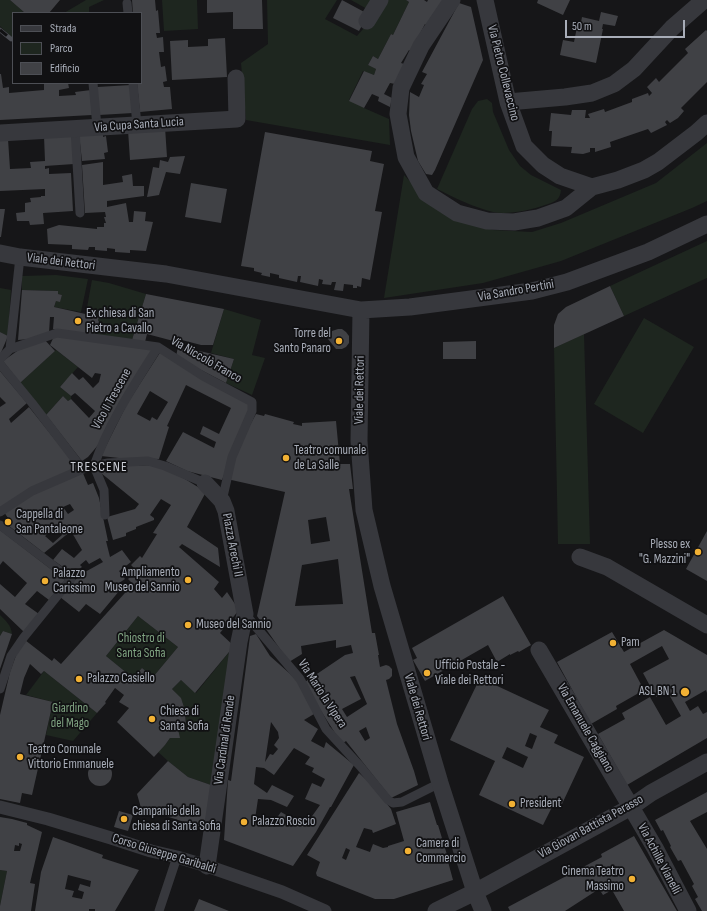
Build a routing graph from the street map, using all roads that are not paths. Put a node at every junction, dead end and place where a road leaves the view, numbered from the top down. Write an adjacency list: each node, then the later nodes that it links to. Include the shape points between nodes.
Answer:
1 (380, 0): 7 (street)
2 (452, 0): 17 (street, via 421,46 401,88 398,114 406,158 426,193 457,213 487,221 514,222 538,218 566,208)
3 (485, 0): 11 (street, Via Pietro Collevaccino)
4 (704, 0): 11 (street, via 672,28 634,69 614,84 592,93)
5 (127, 3): 6 (lane)
6 (128, 12)
7 (367, 21)
8 (236, 78): 13 (street, Via Cupa Santa Lucia, via 237,119)
9 (91, 84): 14 (lane)
10 (133, 84): 13 (lane)
11 (508, 102): 17 (street, Via Pietro Collevaccino, via 524,146 560,176)
12 (707, 123): 17 (street, via 644,170)
13 (137, 125): 14 (street, Via Cupa Santa Lucia)
14 (97, 127): 15 (street, Via Cupa Santa Lucia)
15 (75, 129): 16 (street, Via Cupa Santa Lucia); 18 (lane)
16 (0, 133)
17 (592, 187)
18 (80, 213)
19 (707, 224): 22 (street, Via Sandro Pertini, via 648,252 567,282 532,291 410,307)
20 (0, 253): 21 (street, Viale dei Rettori)
21 (20, 257): 22 (street, Viale dei Rettori, via 166,274); 24 (lane)
22 (361, 310): 39 (street, Viale dei Rettori, via 359,441 364,510 382,586)
23 (158, 348): 24 (lane, Via Niccolò Franco, via 56,333); 27 (lane, Vico II Trescene, via 124,402); 29 (lane, Via Niccolò Franco, via 252,402 252,411 232,457)
24 (10, 349): 25 (lane, Via Niccolò Franco)
25 (0, 358)
26 (0, 364): 27 (lane, via 77,462)
27 (90, 467): 28 (lane, via 108,462 148,461); 30 (lane, via 32,491); 31 (lane, via 104,490)
28 (205, 483): 29 (street, Piazza Arechi II)
29 (222, 501): 34 (street, Piazza Arechi II)
30 (0, 512)
31 (105, 516)
32 (0, 525): 37 (lane, via 71,579 11,656)
33 (580, 558): 35 (street, via 607,567)
34 (245, 614): 39 (lane, Via Mario la Vipera, via 300,679 326,729 388,800 393,803 402,802); 43 (street, Via Cardinal di Rende)
35 (707, 625)
36 (538, 650): 40 (street, Via Emanuele Caggiano)
37 (0, 689)
38 (707, 762): 40 (street, Via Giovan Battista Perasso)
39 (440, 782): 44 (street, Viale dei Rettori)
40 (631, 806): 44 (street, Via Giovan Battista Perasso); 49 (street, Via Achille Vianelli)
41 (0, 807): 42 (street, Corso Giuseppe Garibaldi)
42 (177, 857): 43 (street, Corso Giuseppe Garibaldi); 45 (lane)
43 (207, 866): 46 (street, Corso Giuseppe Garibaldi, via 282,892)
44 (474, 892): 47 (street, Via Giovan Battista Perasso); 48 (street, Viale dei Rettori)
45 (160, 911)
46 (325, 911)
47 (436, 911)
48 (483, 911)
49 (688, 911)

